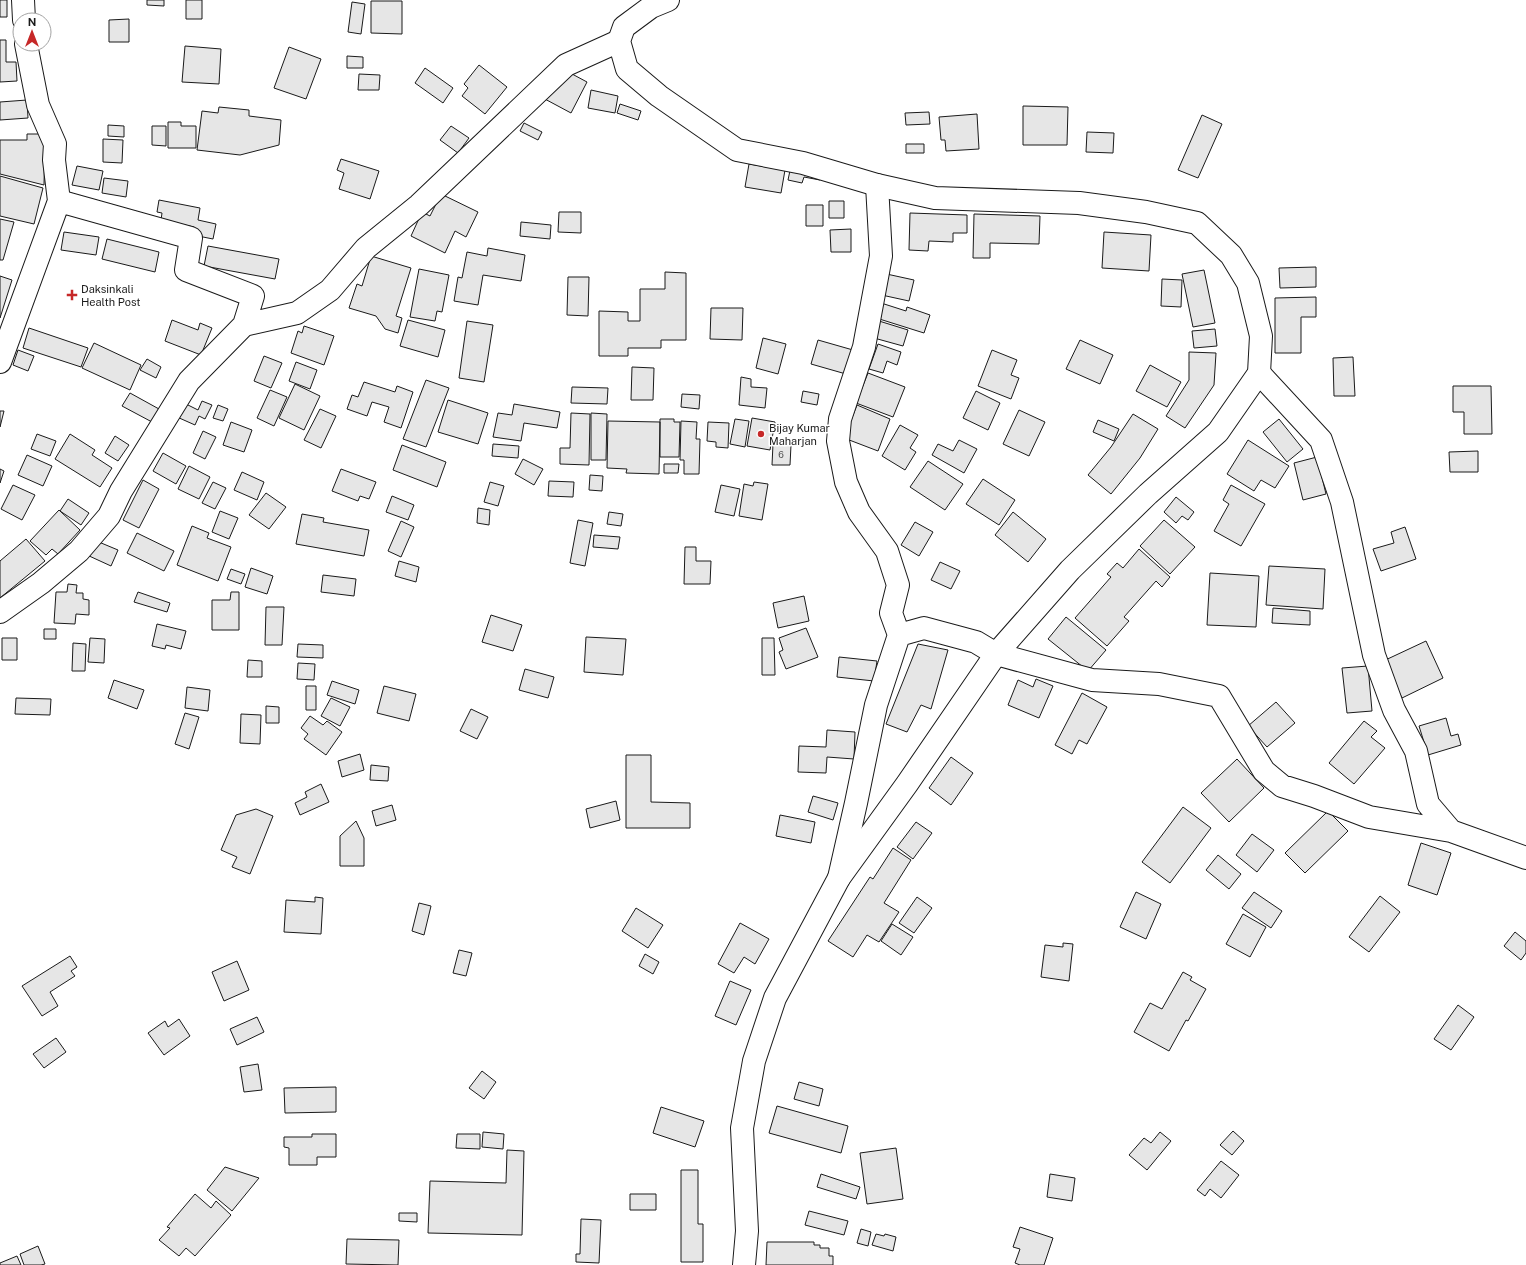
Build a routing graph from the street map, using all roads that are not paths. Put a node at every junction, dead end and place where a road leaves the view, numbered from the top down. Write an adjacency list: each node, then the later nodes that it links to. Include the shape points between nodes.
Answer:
1 (23, 0): 3 (street)
2 (668, 0): 4 (street, via 651,7 624,27)
3 (24, 12)
4 (619, 41): 6 (street, via 627,69 659,96 737,150 803,163); 8 (street, via 566,65 419,205 366,248 330,290 297,313)
5 (28, 52): 7 (street, via 38,105 55,144 54,160)
6 (877, 185): 10 (street, via 935,198 1079,203 1146,212 1197,223 1231,255 1248,283 1261,336); 12 (street, via 881,256 864,347 840,419 838,441 846,482 859,512 887,552 898,585 891,613)
7 (59, 202): 8 (street, via 191,238 186,270 253,296); 9 (street)
8 (244, 325): 11 (street, via 189,381 121,491 109,516 79,551 41,583)
9 (0, 362)
10 (1259, 373): 13 (street, via 1218,432 1148,494 1070,570); 14 (street, via 1322,440 1342,502 1374,655 1394,710 1416,751 1428,804)
11 (0, 612)
12 (899, 636): 13 (street, via 924,628 976,642); 16 (street, via 876,705)
13 (996, 654): 14 (street, via 1092,680 1159,684 1219,696 1264,771 1282,786 1369,817); 16 (street)
14 (1451, 831): 15 (street)
15 (1526, 858)
16 (839, 878): 17 (street, via 775,998 754,1061 742,1128 748,1231)
17 (744, 1265)

